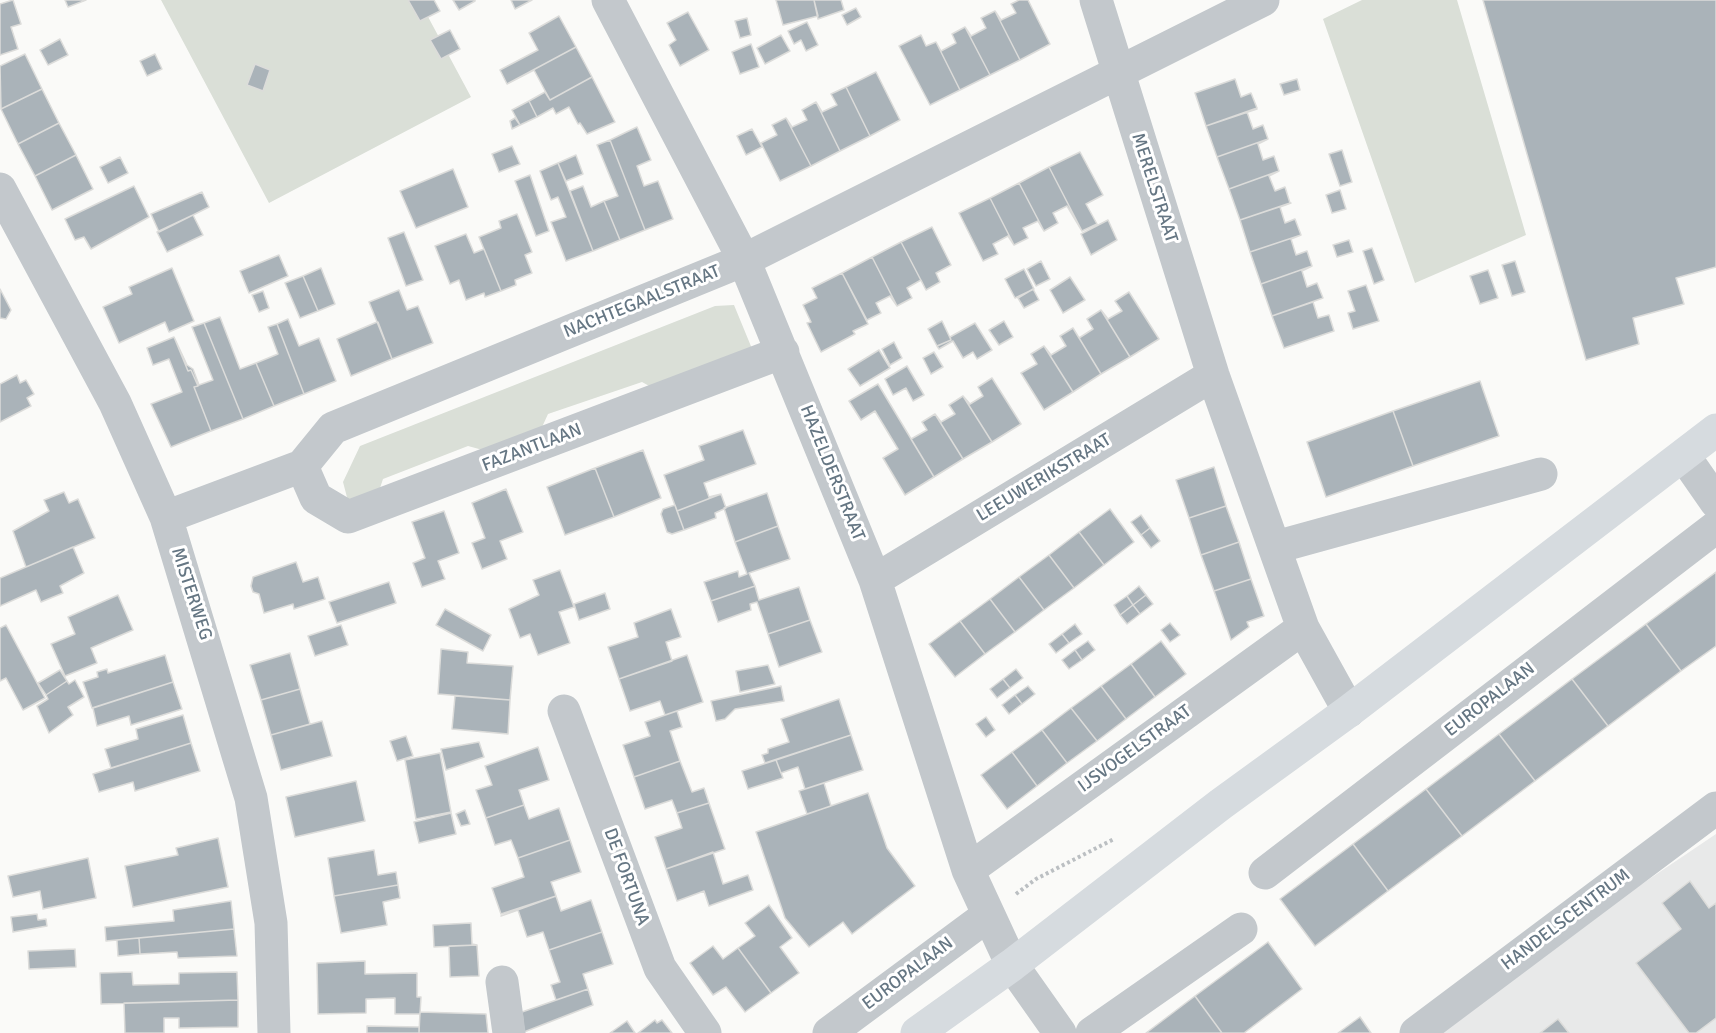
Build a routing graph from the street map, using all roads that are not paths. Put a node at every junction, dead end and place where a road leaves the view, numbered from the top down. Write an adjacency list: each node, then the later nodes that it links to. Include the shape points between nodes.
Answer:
1 (608, 0): 6 (street, HAZELDERSTRAAT)
2 (1096, 0): 4 (street, MERELSTRAAT)
3 (1263, 0): 4 (street, NACHTEGAALSTRAAT)
4 (1118, 74): 6 (street, NACHTEGAALSTRAAT); 8 (street, MERELSTRAAT)
5 (0, 189): 14 (street, MISTERWEG, via 115,403)
6 (744, 260): 7 (street, HAZELDERSTRAAT); 11 (street, NACHTEGAALSTRAAT, via 333,428)
7 (783, 352): 11 (street, FAZANTLAAN, via 348,517 316,498); 17 (street, HAZELDERSTRAAT)
8 (1213, 375): 16 (street); 17 (street, LEEUWERIKSTRAAT)
9 (1716, 430): 10 (street)
10 (1684, 456): 13 (street); 20 (street)
11 (302, 466): 14 (street)
12 (1540, 474): 16 (street)
13 (1716, 502)
14 (166, 517): 28 (street, MISTERWEG, via 251,798 271,923)
15 (1716, 527): 23 (street, EUROPALAAN)
16 (1276, 547): 18 (street)
17 (875, 580): 22 (street, HAZELDERSTRAAT)
18 (1303, 628): 20 (street); 22 (street, IJSVOGELSTRAAT)
19 (564, 711): 30 (street, DE FORTUNA, via 660,968)
20 (1349, 711): 26 (street)
21 (1716, 808): 35 (street, HANDELSCENTRUM)
22 (968, 870): 24 (street, HAZELDERSTRAAT)
23 (1265, 873)
24 (987, 916): 26 (street, HAZELDERSTRAAT); 31 (street, EUROPALAAN)
25 (1241, 930): 34 (street)
26 (1012, 965): 32 (street); 33 (street)
27 (502, 982): 29 (street)
28 (273, 1033)
29 (509, 1033)
30 (705, 1033)
31 (829, 1033)
32 (917, 1033)
33 (1060, 1033)
34 (1092, 1033)
35 (1416, 1033)

